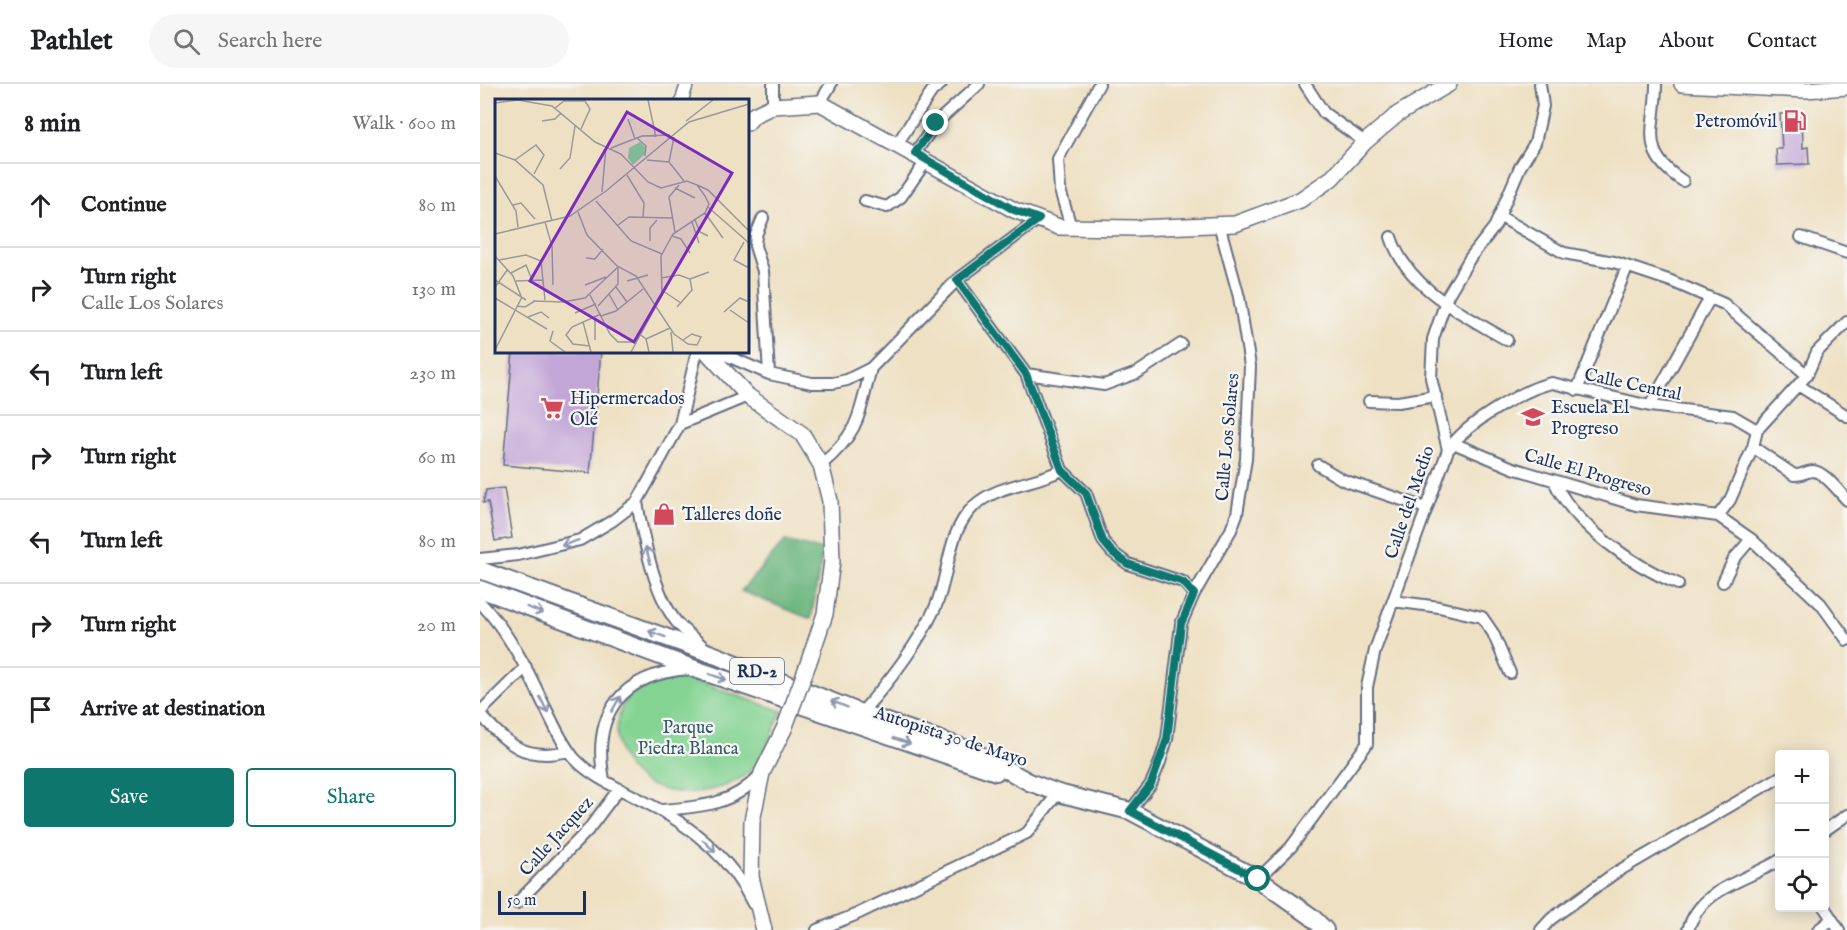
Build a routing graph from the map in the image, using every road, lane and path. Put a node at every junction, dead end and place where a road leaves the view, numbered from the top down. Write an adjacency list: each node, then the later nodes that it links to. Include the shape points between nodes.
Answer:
1 (687, 84): 14 (street)
2 (773, 84): 16 (street)
3 (831, 84): 15 (street)
4 (941, 84): 19 (street, via 932,91)
5 (979, 84): 20 (street, via 936,123)
6 (1099, 84): 27 (street, via 1058,159 1060,190)
7 (1305, 84): 18 (street, via 1324,113)
8 (1540, 84): 23 (street, Calle del Medio, via 1543,106 1535,143)
9 (1656, 84): 21 (street, via 1652,150 1666,171)
10 (1683, 84): 12 (main road)
11 (1442, 85): 18 (main road)
12 (1782, 87): 13 (main road)
13 (1847, 87)
14 (682, 99)
15 (820, 103): 16 (main road); 19 (main road)
16 (773, 106): 17 (main road)
17 (748, 122)
18 (1365, 142): 26 (main road, via 1332,178 1300,200 1236,224)
19 (897, 144): 20 (main road)
20 (921, 157): 22 (street, via 902,197 887,207); 25 (main road, via 1014,210)
21 (1683, 182)
22 (865, 201)
23 (1499, 216): 31 (street, via 1564,253); 34 (street, Calle del Medio)
24 (764, 218): 42 (street, via 755,246 763,271)
25 (1039, 219): 27 (main road); 32 (street)
26 (1219, 224): 27 (main road); 71 (street, Calle Los Solares, via 1245,328 1250,396 1246,459 1237,514 1218,557)
27 (1071, 227)
28 (1391, 237): 34 (street, via 1401,262 1413,277)
29 (1801, 237): 30 (street)
30 (1847, 253)
31 (1627, 267): 33 (street); 46 (street)
32 (957, 280): 41 (street); 43 (street)
33 (1710, 298): 44 (street, via 1724,304); 50 (street)
34 (1445, 301): 36 (street); 48 (street, Calle del Medio, via 1433,339 1431,378)
35 (1847, 322): 44 (street, via 1817,352)
36 (1507, 340)
37 (1181, 344): 43 (street, via 1137,373 1104,385)
38 (697, 352): 53 (street)
39 (707, 352): 47 (main road)
40 (718, 352): 42 (street)
41 (871, 368): 42 (street, via 833,383); 57 (street, via 851,434 844,446)
42 (769, 374)
43 (1026, 374): 59 (street)
44 (1807, 375): 45 (street)
45 (1798, 385): 51 (street); 54 (street)
46 (1577, 390): 50 (street, Calle Central); 55 (street, Calle Central, via 1560,384 1542,385 1510,402)
47 (748, 396): 53 (street); 57 (main road, via 802,434)
48 (1436, 396): 49 (street, via 1398,402); 55 (street, Calle del Medio)
49 (1369, 401)
50 (1650, 406): 54 (street, Calle Central, via 1733,416)
51 (1842, 407): 52 (street)
52 (1847, 416)
53 (680, 424): 62 (street)
54 (1756, 430): 56 (street)
55 (1451, 447): 60 (street, Calle El Progreso); 63 (street, Calle del Medio)
56 (1753, 447): 61 (street, via 1794,475 1818,472); 64 (street, via 1730,500)
57 (821, 465): 82 (main road, bridge, via 830,501 832,561 825,614 784,729)
58 (1318, 465): 63 (street, via 1343,480)
59 (1062, 470): 71 (street, via 1086,493 1103,541 1112,552 1128,564 1183,582); 80 (street, via 996,492 972,508 954,535 943,589 934,610 891,678)
60 (1554, 481): 64 (street, Calle El Progreso, via 1636,506); 69 (street, via 1560,494 1593,530 1648,572)
61 (1847, 500)
62 (637, 502): 66 (street, one-way to 66, via 579,540 518,555); 75 (street, one-way to 62, via 678,624 662,594 643,539)
63 (1426, 508): 72 (street, Calle del Medio)
64 (1718, 516): 65 (street, Calle El Progreso)
65 (1751, 539): 68 (street, via 1734,559); 74 (street, Calle El Progreso, via 1821,604)
66 (480, 559)
67 (480, 570): 75 (main road, Autopista 30 de Mayo / RD-2, one-way to 67)
68 (1723, 582)
69 (1678, 584)
70 (480, 590): 77 (main road, Autopista 30 de Mayo / RD-2, one-way to 77)
71 (1194, 594): 89 (street, Calle Los Solares, via 1181,624 1167,739 1151,784)
72 (1393, 601): 78 (street, via 1482,617); 93 (street, Calle del Medio, via 1375,650 1367,687 1367,744 1291,847)
73 (480, 602): 76 (street, via 509,637)
74 (1847, 640)
75 (712, 654): 80 (main road, Autopista 30 de Mayo / RD-2, one-way to 75)
76 (526, 667): 79 (street); 81 (street, one-way to 81)
77 (694, 669): 84 (street, one-way to 77, via 601,747 616,701 628,687 646,676); 85 (main road, Autopista 30 de Mayo / RD-2, one-way to 85)
78 (1510, 673)
79 (480, 713): 81 (street, via 500,736 524,752 547,756)
80 (861, 713): 85 (main road, Autopista 30 de Mayo / RD-2, via 973,752)
81 (570, 751): 84 (street)
82 (762, 772): 88 (street, via 747,789 727,799 704,806); 97 (main road, via 749,850)
83 (1775, 779): 100 (street, via 1615,873)
84 (604, 780): 86 (street)
85 (1029, 782): 87 (main road, RD-2)
86 (618, 790): 88 (street); 94 (street, Calle Jacquez, via 567,854)
87 (1058, 793): 89 (main road, RD-2); 98 (street, via 1027,833)
88 (663, 810): 97 (street, one-way to 97, via 711,846 747,892)
89 (1130, 811): 93 (main road, RD-2)
90 (1847, 815): 91 (street)
91 (1829, 828)
92 (1775, 862): 101 (street, via 1701,903)
93 (1258, 879): 99 (main road, RD-2)
94 (517, 903)
95 (1827, 912): 96 (street)
96 (1832, 919): 102 (street); 103 (street)
97 (762, 924)
98 (817, 930)
99 (1325, 930)
100 (1541, 930)
101 (1688, 930)
102 (1818, 930)
103 (1839, 930)

